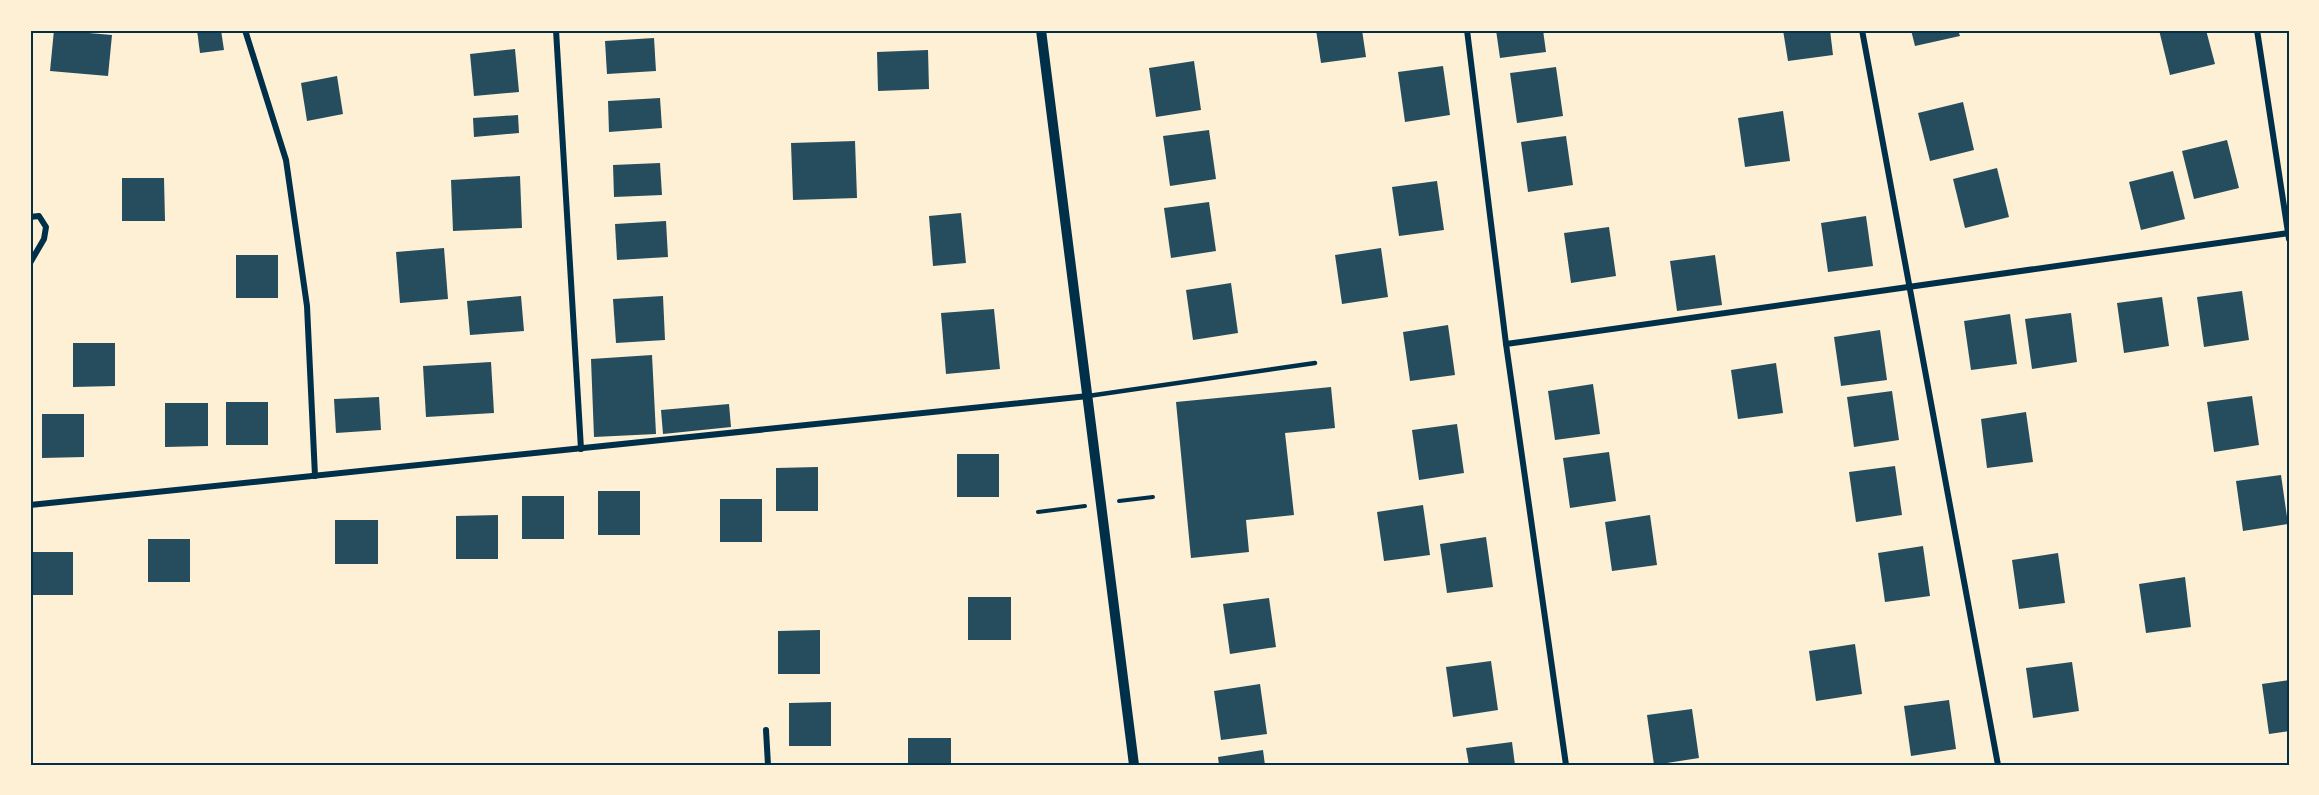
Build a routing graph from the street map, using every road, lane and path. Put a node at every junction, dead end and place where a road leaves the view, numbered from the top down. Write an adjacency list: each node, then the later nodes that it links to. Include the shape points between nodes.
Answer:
1 (245, 30): 15 (street, via 286,160 307,306)
2 (556, 30): 14 (street)
3 (1041, 30): 13 (street)
4 (1467, 30): 11 (street)
5 (1862, 30): 10 (street)
6 (2258, 30): 8 (street)
7 (30, 217): 9 (street, via 39,216 46,226 44,239)
8 (2289, 235): 10 (street)
9 (30, 263)
10 (1908, 287): 11 (street); 21 (street)
11 (1506, 344): 20 (street)
12 (1315, 363): 13 (lane)
13 (1088, 396): 14 (street); 19 (street)
14 (581, 449): 15 (street)
15 (315, 476): 16 (street)
16 (30, 505)
17 (766, 730): 18 (street)
18 (768, 765)
19 (1134, 765)
20 (1566, 765)
21 (1998, 765)

